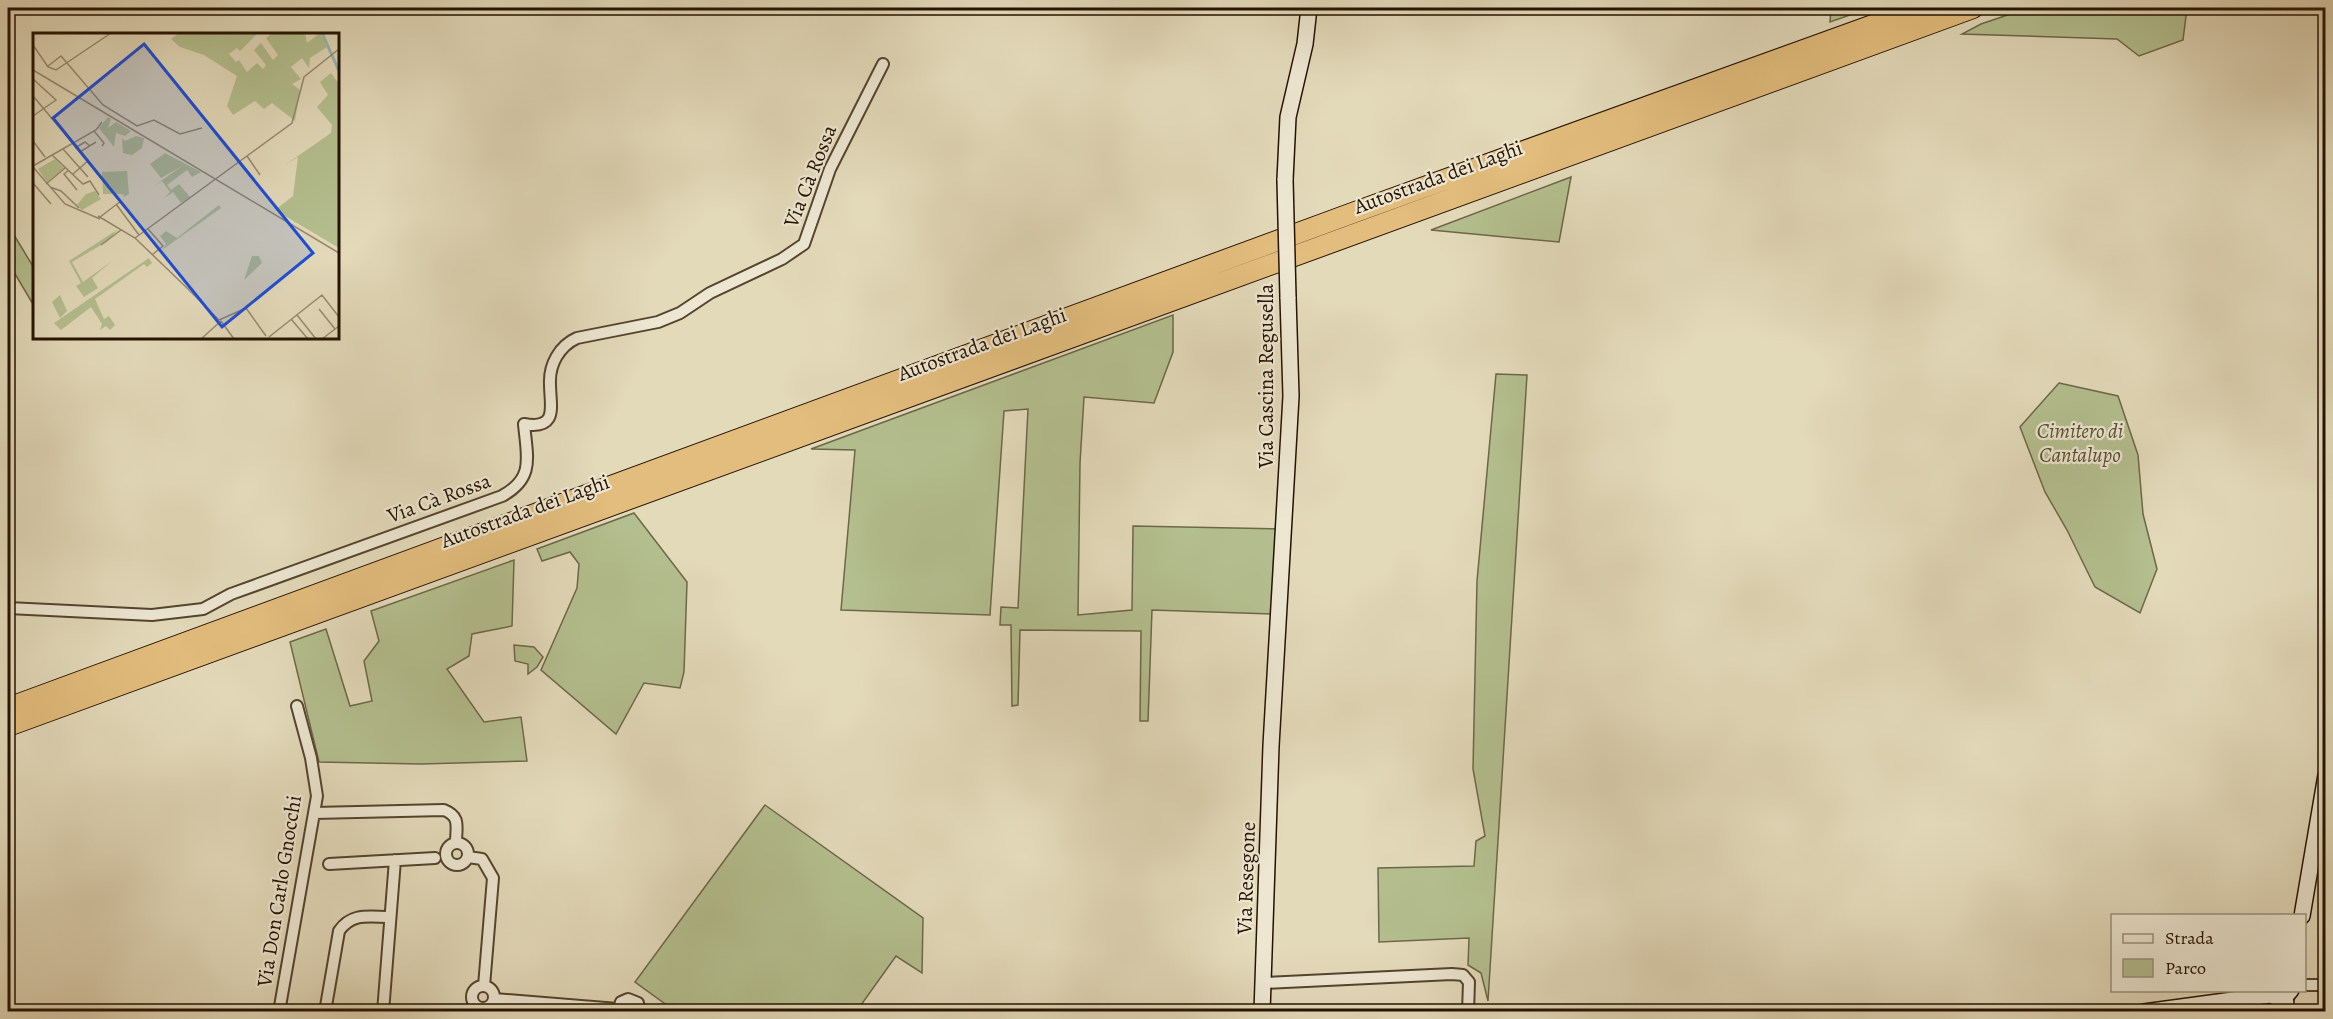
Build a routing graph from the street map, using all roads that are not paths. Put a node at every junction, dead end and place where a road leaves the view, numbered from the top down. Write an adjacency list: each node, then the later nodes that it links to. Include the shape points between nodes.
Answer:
1 (1309, 8): 9 (street, Via Cascina Regusella, bridge, via 1288,117 1291,396)
2 (1920, 8): 7 (highway, Autostrada dei Laghi)
3 (1973, 8): 8 (highway, Autostrada dei Laghi)
4 (884, 64): 5 (street, Via Cà Rossa, via 830,169 804,244 680,313 658,322 567,342 555,358 549,382 552,412 541,425 524,424 525,476 514,489 231,594 203,609 152,615)
5 (8, 608)
6 (297, 706): 11 (street, Via Don Carlo Gnocchi, via 312,758)
7 (8, 708)
8 (8, 726)
9 (1271, 746): 19 (street, Via Resegone)
10 (2325, 775): 17 (street)
11 (314, 813): 12 (street, via 444,810 456,819); 29 (street, Via Don Carlo Gnocchi)
12 (456, 843): 13 (street, via 466,847); 13 (street, via 447,849 450,863 461,865)
13 (468, 857): 21 (street, via 482,859 493,878)
14 (435, 858): 15 (street)
15 (395, 860): 16 (street); 18 (street)
16 (329, 864)
17 (2302, 914)
18 (390, 917): 30 (street, via 357,917 345,922 339,931); 31 (street)
19 (1264, 982): 33 (street, Via Resegone); 34 (street, via 1463,975 1469,982)
20 (2325, 985): 22 (street)
21 (484, 986): 25 (street, via 493,992); 27 (street, via 477,988 472,997)
22 (2306, 986)
23 (2247, 992): 26 (street)
24 (2283, 997): 26 (street)
25 (494, 999): 27 (street, via 490,1006); 28 (street)
26 (2231, 1001): 35 (street)
27 (480, 1010)
28 (618, 1010): 32 (street, via 624,1000 632,999)
29 (279, 1011)
30 (325, 1011)
31 (383, 1011)
32 (640, 1011)
33 (1262, 1011)
34 (1468, 1011)
35 (2144, 1011)

